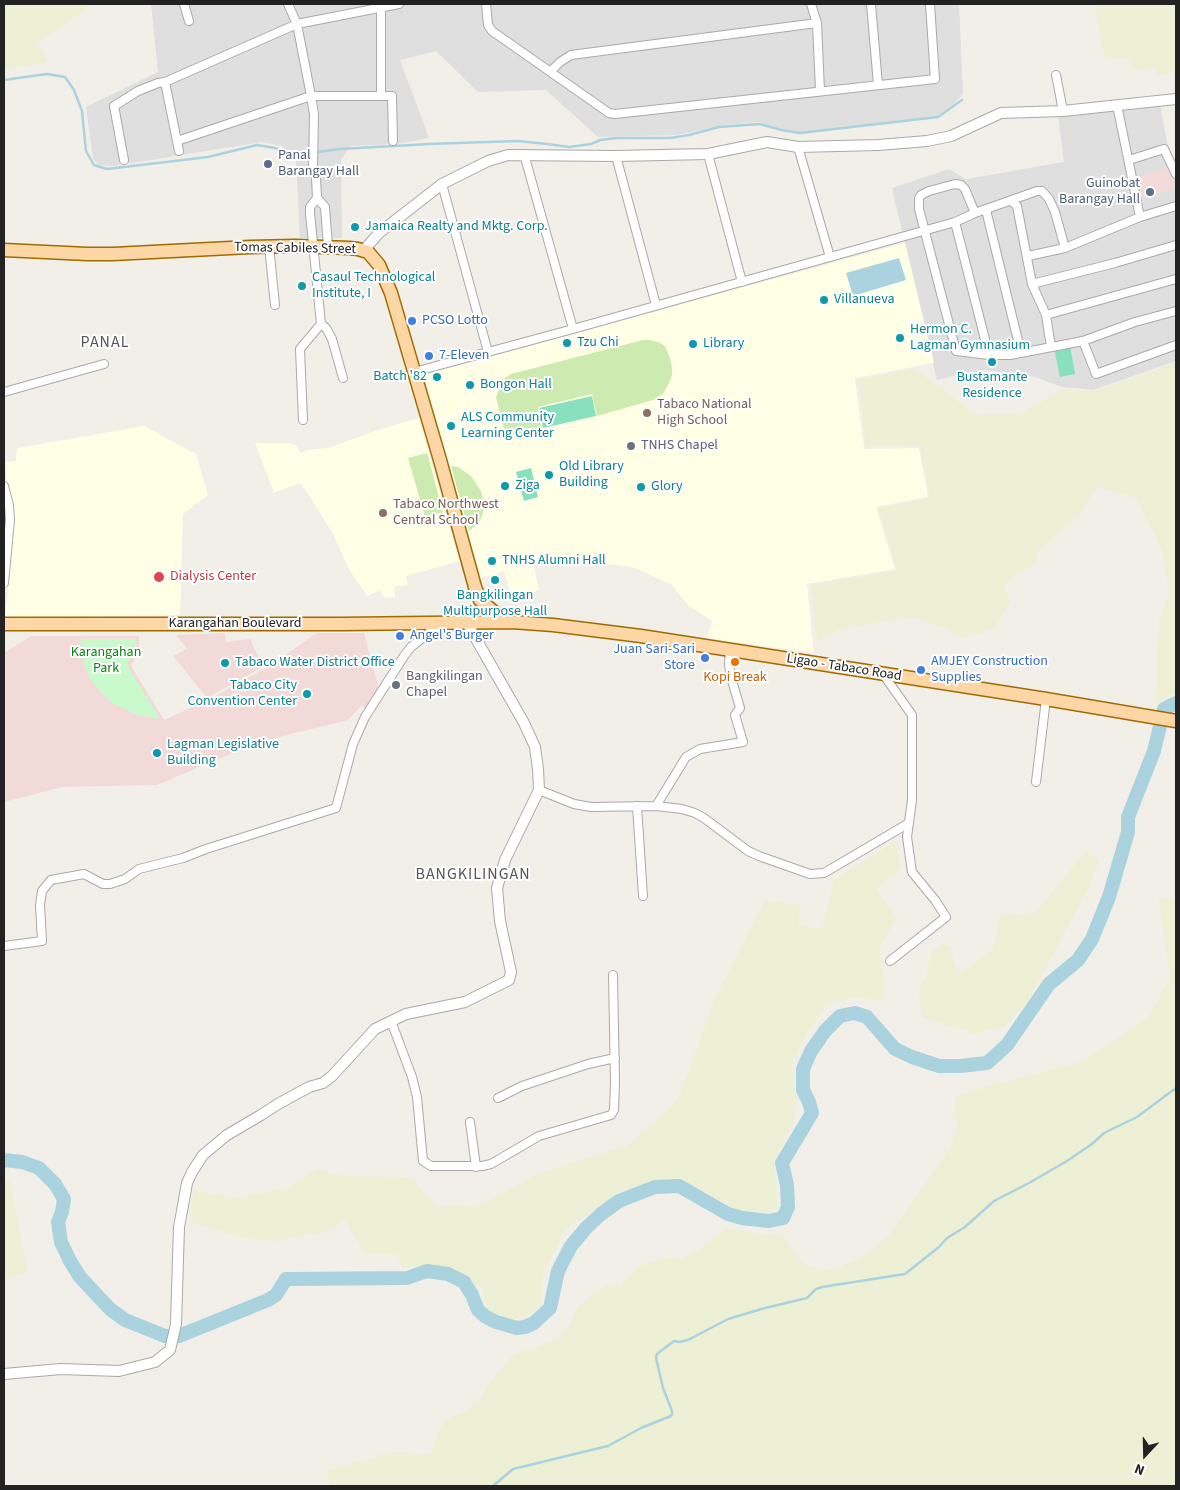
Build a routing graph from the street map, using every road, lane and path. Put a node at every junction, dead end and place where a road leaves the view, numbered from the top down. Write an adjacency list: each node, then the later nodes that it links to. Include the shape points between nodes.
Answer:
1 (184, 4): 9 (street)
2 (288, 4): 11 (street)
3 (399, 4): 8 (street)
4 (486, 4): 12 (street, via 488,25 492,31)
5 (811, 4): 10 (street)
6 (871, 4): 15 (street)
7 (930, 4): 15 (street, via 935,79)
8 (381, 7): 11 (street); 18 (street)
9 (189, 21)
10 (817, 23): 12 (street, via 571,56); 16 (street)
11 (296, 24): 14 (street); 17 (street)
12 (551, 71): 16 (street, via 609,113 615,114)
13 (1056, 75): 21 (street)
14 (165, 82): 22 (street); 29 (street, via 138,91 114,106)
15 (878, 85): 16 (street)
16 (820, 91)
17 (311, 96): 18 (street); 22 (street); 33 (street)
18 (381, 96): 23 (street, via 392,96)
19 (1176, 99): 20 (street)
20 (1116, 105): 21 (street); 30 (street)
21 (1063, 111): 24 (street, via 1001,113 951,136 928,142)
22 (177, 141): 25 (street)
23 (393, 141)
24 (798, 147): 27 (street, via 767,142); 49 (street)
25 (179, 151)
26 (524, 154): 28 (street); 32 (street, via 488,161); 58 (street)
27 (708, 154): 28 (street); 51 (street)
28 (616, 156): 54 (street)
29 (124, 160)
30 (1129, 160): 31 (street, via 1164,149); 38 (street)
31 (1176, 174)
32 (442, 184): 47 (street, via 379,233); 62 (street)
33 (317, 198): 43 (street, via 310,207); 44 (street, via 325,207)
34 (1011, 201): 36 (street); 45 (street, via 1037,191 1044,193 1055,212); 48 (street, via 1018,206)
35 (1176, 206): 38 (street)
36 (986, 210): 37 (street); 63 (street)
37 (975, 213): 39 (street); 40 (street, via 961,185 929,191 919,198)
38 (1140, 217): 45 (street)
39 (955, 222): 40 (street); 64 (street)
40 (925, 229): 49 (street); 64 (street, via 956,351)
41 (1176, 245): 52 (street)
42 (269, 246): 43 (main road, Tomas Cabiles Street); 46 (main road, Tomas Cabiles Street, via 113,254); 53 (street)
43 (312, 246): 44 (main road, Tomas Cabiles Street); 57 (street)
44 (328, 247): 47 (main road, Tomas Cabiles Street)
45 (1065, 248): 48 (street)
46 (4, 250)
47 (364, 250): 66 (main road, Tomas Cabiles Street, via 375,259 385,277)
48 (1028, 256): 52 (street)
49 (830, 257): 51 (street)
50 (1176, 278): 56 (street)
51 (742, 282): 54 (street)
52 (1032, 284): 56 (street)
53 (275, 305)
54 (656, 305): 58 (street)
55 (1176, 311): 59 (street)
56 (1046, 315): 61 (street)
57 (321, 324): 67 (street, via 332,339); 69 (street, via 300,350)
58 (573, 329): 62 (street)
59 (1083, 341): 60 (street, via 1096,374); 61 (street)
60 (1176, 345)
61 (1051, 347): 63 (street)
62 (488, 352): 66 (street)
63 (1021, 353): 64 (street)
64 (989, 355)
65 (104, 364): 68 (street)
66 (414, 372): 72 (main road, Tomas Cabiles Street)
67 (343, 378)
68 (4, 392)
69 (303, 420)
70 (4, 486): 71 (street, via 10,520)
71 (4, 583)
72 (480, 600): 74 (main road, Ligao - Tabaco Road); 75 (main road, via 476,614)
73 (442, 622): 75 (main road, Karangahan Boulevard); 76 (main road, Karangahan Boulevard); 87 (street, via 411,647 369,710 353,744 336,808 183,858 138,869 125,879 110,884 103,884 84,874 51,880 42,892 40,905 42,941)
74 (512, 622): 75 (main road, Ligao - Tabaco Road); 77 (main road, Ligao - Tabaco Road, via 587,628)
75 (467, 623): 82 (street, via 524,723 534,747)
76 (4, 624)
77 (730, 651): 78 (main road, Ligao - Tabaco Road); 84 (street, via 731,677 740,708 735,715 743,742 700,749 686,757)
78 (883, 674): 79 (main road, Ligao - Tabaco Road); 85 (street, via 912,715)
79 (1046, 699): 80 (main road, Ligao - Tabaco Road); 81 (street)
80 (1176, 721)
81 (1036, 782)
82 (539, 790): 83 (street, via 591,807); 90 (street, via 505,860 497,888 511,972 509,980 465,1002 406,1014)
83 (637, 806): 84 (street); 86 (street)
84 (656, 806): 85 (street, via 695,813 748,851 810,874 824,873)
85 (909, 823): 88 (street, via 907,836 912,872 946,917)
86 (643, 896)
87 (4, 946)
88 (890, 962)
89 (613, 975): 91 (street)
90 (391, 1021): 94 (street, via 417,1097 422,1161 430,1166); 95 (street, via 376,1030 323,1083 278,1104 203,1154 187,1183 179,1227 176,1324 170,1350 155,1362 119,1371 61,1369)
91 (615, 1058): 92 (street, via 522,1086); 94 (street, via 615,1102 611,1115 539,1136 491,1164)
92 (498, 1098)
93 (470, 1122): 94 (street)
94 (476, 1167)
95 (4, 1374)

